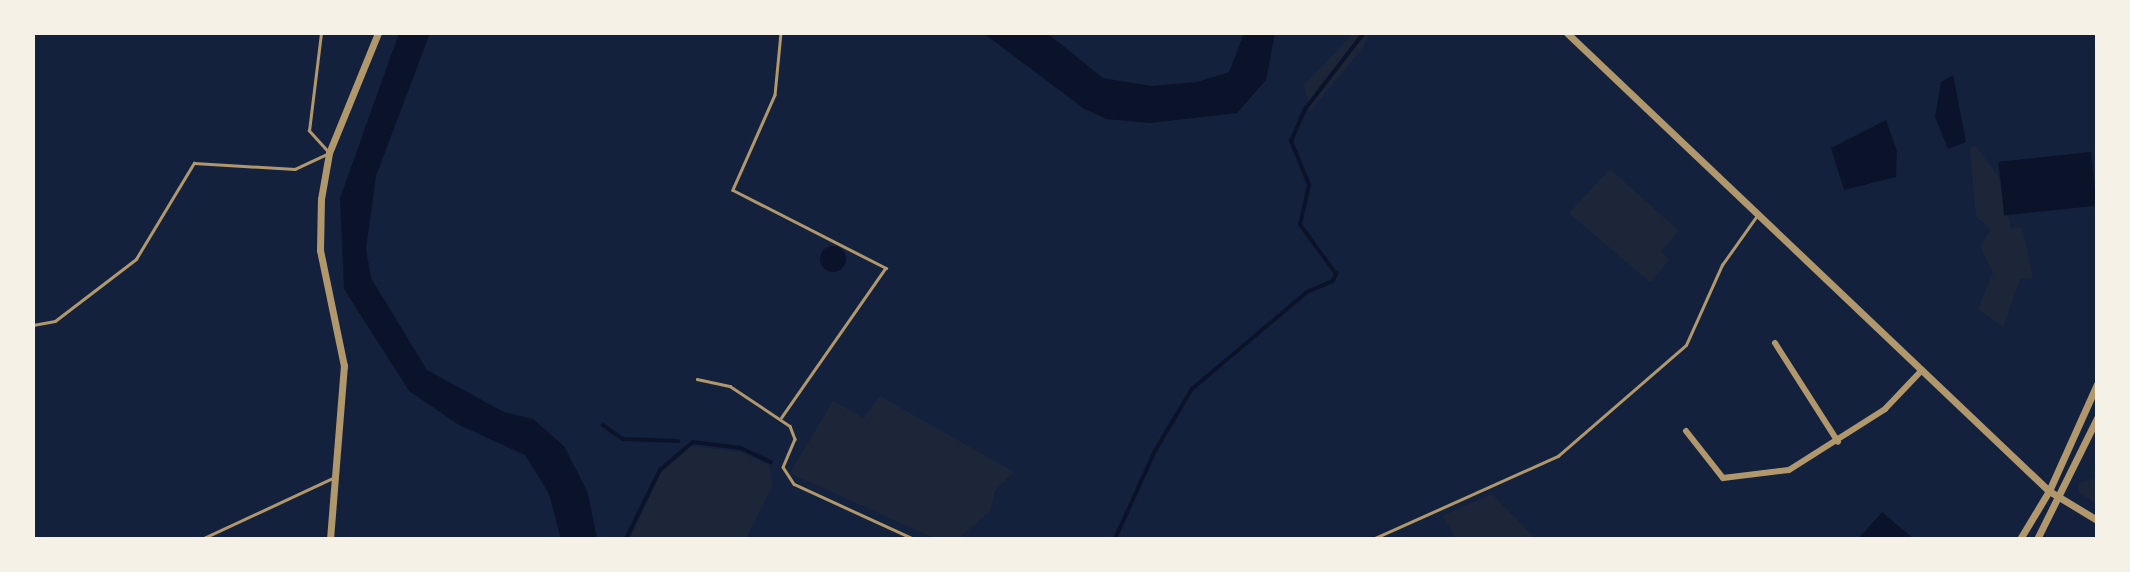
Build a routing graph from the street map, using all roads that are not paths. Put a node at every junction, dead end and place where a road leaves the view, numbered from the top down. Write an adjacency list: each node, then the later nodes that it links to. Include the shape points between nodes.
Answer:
1 (321, 33): 5 (lane, via 309,131)
2 (378, 33): 5 (street)
3 (781, 33): 12 (lane, via 775,95 733,190 886,268)
4 (1567, 33): 6 (street)
5 (329, 153): 7 (lane, via 295,169 194,163 136,259 55,321); 16 (street, via 320,250 343,339)
6 (1758, 214): 9 (street); 23 (lane, via 1723,265 1686,345 1558,456)
7 (33, 325)
8 (1775, 343): 15 (street)
9 (1922, 370): 15 (street, via 1885,409); 17 (street)
10 (697, 379): 12 (lane, via 730,386)
11 (2097, 384): 17 (street)
12 (782, 417): 22 (lane, via 796,433 785,477)
13 (2097, 418): 18 (street)
14 (1686, 431): 15 (street, via 1723,478 1789,470)
15 (1838, 442)
16 (338, 477): 20 (lane); 21 (street)
17 (2049, 491): 18 (street); 24 (street)
18 (2061, 501): 19 (street); 25 (street)
19 (2097, 520)
20 (202, 539)
21 (330, 539)
22 (914, 539)
23 (1373, 539)
24 (2020, 539)
25 (2038, 539)

